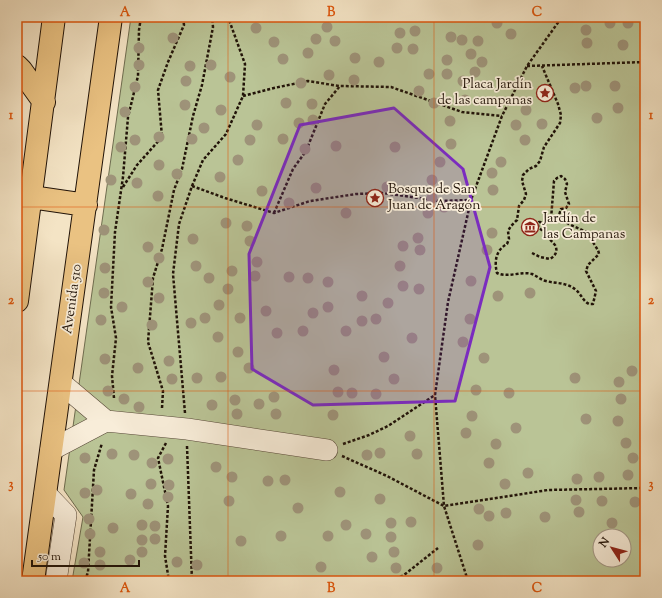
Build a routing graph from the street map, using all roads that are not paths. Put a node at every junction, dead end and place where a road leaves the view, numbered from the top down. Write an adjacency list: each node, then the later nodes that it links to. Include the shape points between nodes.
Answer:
1 (54, 17): 4 (main road)
2 (111, 17): 6 (main road, Avenida 510)
3 (17, 66): 4 (main road)
4 (44, 102): 5 (main road)
5 (31, 198): 6 (main road); 7 (main road)
6 (86, 205): 8 (main road, Avenida 510)
7 (17, 301)
8 (61, 383): 9 (lane); 10 (main road, Avenida 510)
9 (104, 430): 10 (lane); 11 (lane, via 187,430)
10 (52, 450): 12 (main road, Avenida 510)
11 (327, 450)
12 (45, 493): 13 (main road, Avenida 510); 14 (lane, via 66,515)
13 (32, 581)
14 (56, 581)

